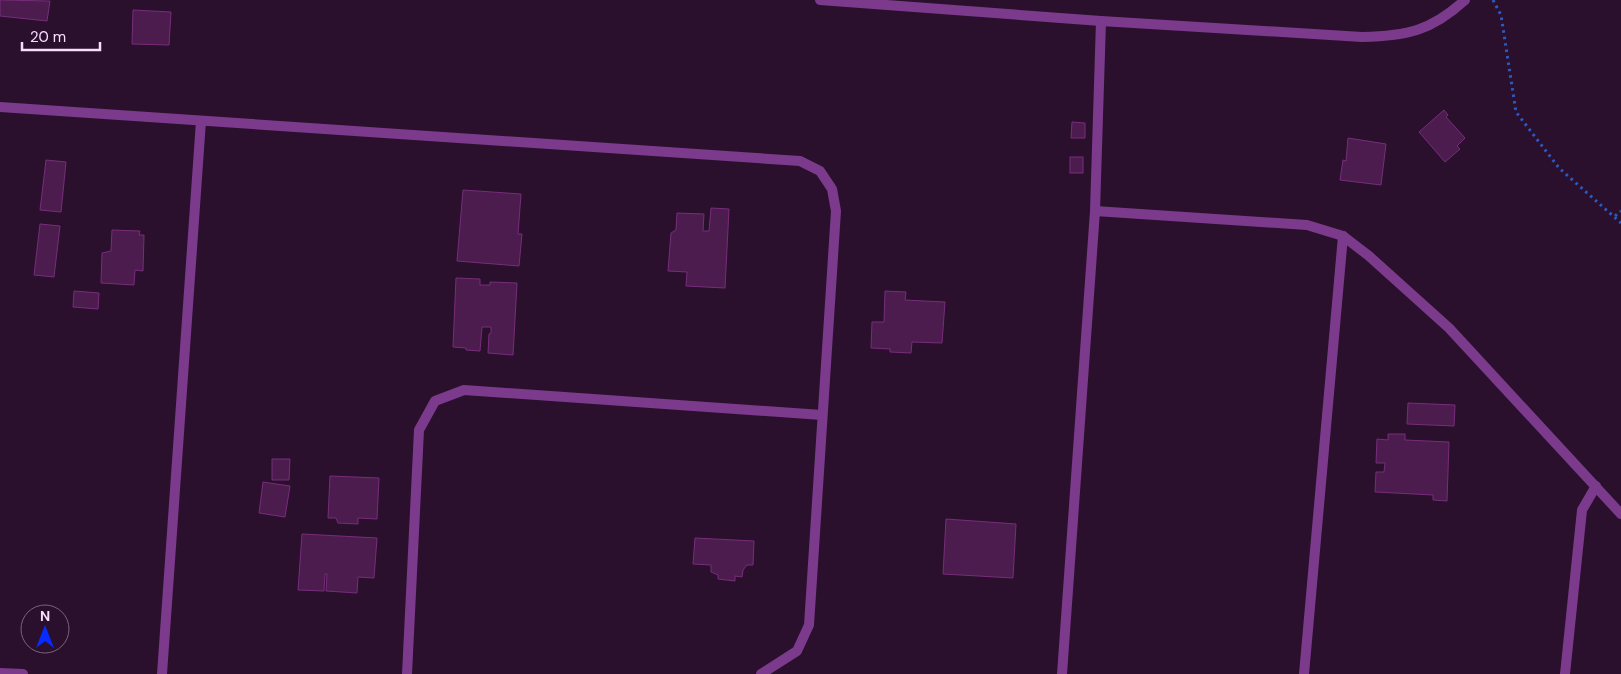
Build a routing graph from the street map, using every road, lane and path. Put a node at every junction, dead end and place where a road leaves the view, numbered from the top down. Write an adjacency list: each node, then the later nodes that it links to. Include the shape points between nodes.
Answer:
1 (820, 0): 4 (street)
2 (1464, 0): 4 (street, via 1433,24 1392,37)
3 (1493, 0): 9 (path, via 1501,15 1516,112 1559,168)
4 (1101, 21): 7 (street)
5 (0, 107): 6 (street)
6 (201, 121): 12 (street, via 800,162 820,171 832,189 836,211); 17 (street)
7 (1095, 211): 11 (street, via 1307,225); 20 (street)
8 (1621, 211): 9 (path)
9 (1615, 216): 10 (path)
10 (1621, 223)
11 (1343, 236): 13 (street, via 1450,328); 21 (street)
12 (822, 415): 18 (street, via 464,390 435,401 419,430); 19 (street, via 809,625 797,651)
13 (1596, 486): 14 (street); 22 (street, via 1582,510)
14 (1621, 514)
15 (0, 673): 16 (street)
16 (24, 674)
17 (162, 674)
18 (407, 674)
19 (761, 674)
20 (1062, 674)
21 (1304, 674)
22 (1565, 674)

